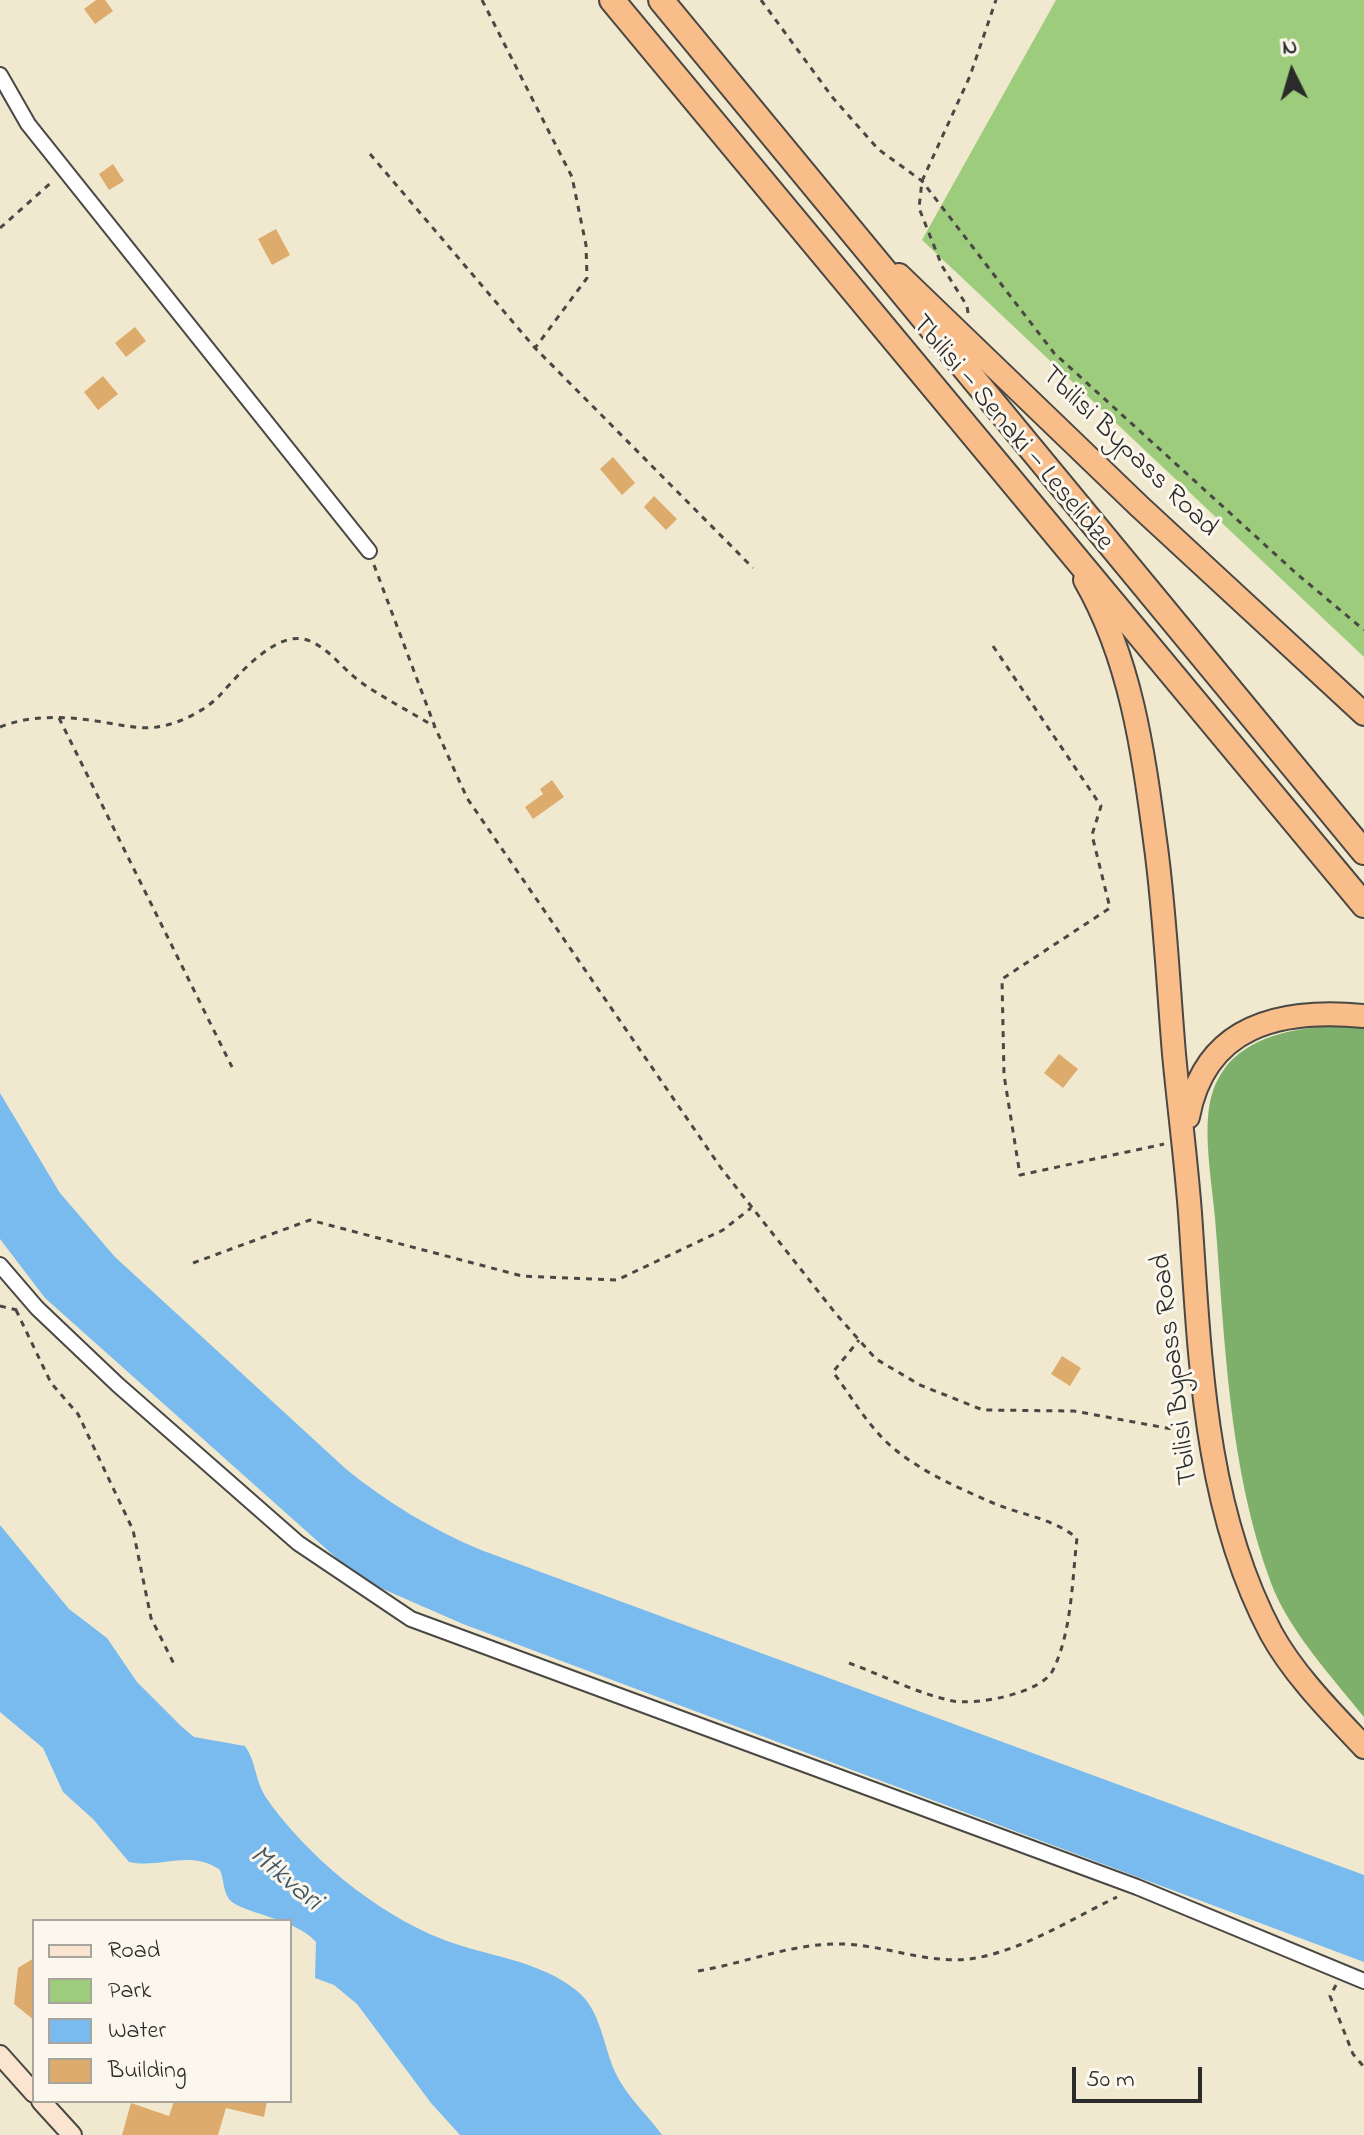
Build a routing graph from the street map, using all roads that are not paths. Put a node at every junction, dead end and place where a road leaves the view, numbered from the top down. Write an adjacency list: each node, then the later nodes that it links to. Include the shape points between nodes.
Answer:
1 (612, 0): 6 (highway, Tbilisi — Senaki — Leselidze)
2 (661, 0): 4 (highway, Tbilisi — Senaki — Leselidze)
3 (0, 75): 5 (street, via 28,124)
4 (854, 232): 7 (highway, Tbilisi Bypass Road); 8 (highway, Tbilisi — Senaki — Leselidze)
5 (369, 551)
6 (1069, 552): 9 (highway, Tbilisi — Senaki — Leselidze); 11 (highway, Tbilisi Bypass Road, via 1114,638 1133,707 1160,877)
7 (1364, 714)
8 (1364, 852)
9 (1364, 905)
10 (1364, 1016): 11 (highway, Tbilisi Bypass Road, via 1287,1019 1231,1037 1197,1081)
11 (1185, 1138): 13 (highway, Tbilisi Bypass Road, via 1211,1440 1241,1565 1272,1635)
12 (0, 1265): 14 (street, via 118,1385 298,1543 411,1619 1137,1887)
13 (1364, 1747)
14 (1364, 1981)
15 (0, 2055): 16 (main road)
16 (32, 2091)
17 (43, 2103): 18 (main road)
18 (72, 2135)

